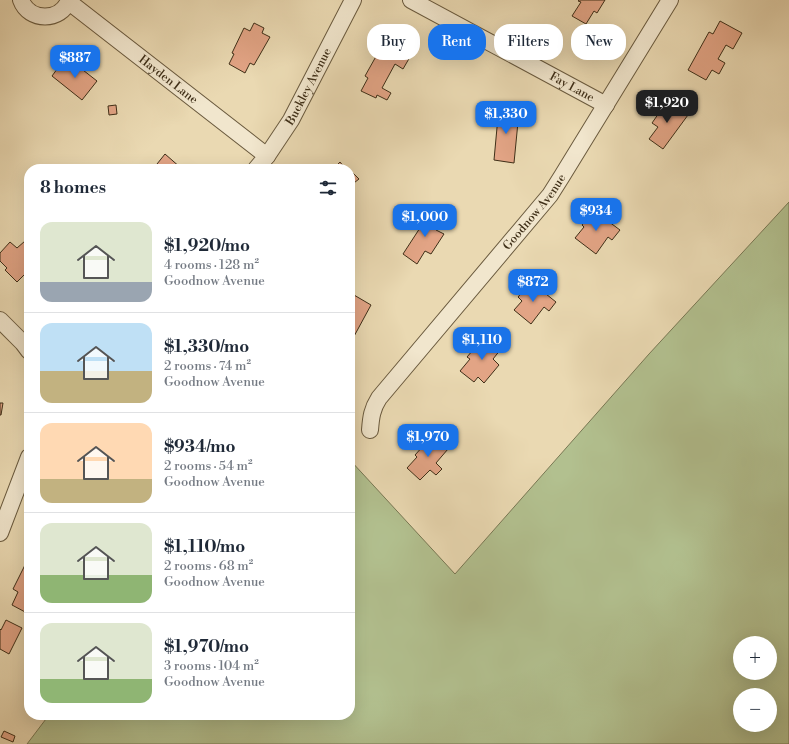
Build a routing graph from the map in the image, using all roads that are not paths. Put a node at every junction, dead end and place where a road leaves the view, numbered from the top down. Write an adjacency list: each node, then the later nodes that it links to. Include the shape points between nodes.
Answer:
1 (21, 0): 5 (street, Hayden Lane, via 27,10 42,17 58,14)
2 (353, 0): 7 (street, Buckley Avenue, via 292,120)
3 (411, 0): 6 (street, Fay Lane)
4 (670, 0): 6 (street, Goodnow Avenue)
5 (69, 1): 7 (street, Hayden Lane)
6 (606, 105): 11 (street, Goodnow Avenue, via 550,195 379,398 372,414)
7 (267, 156): 8 (street, Buckley Avenue)
8 (260, 164)
9 (0, 320): 10 (street)
10 (24, 344)
11 (370, 430)
12 (24, 470): 13 (street)
13 (0, 533)

